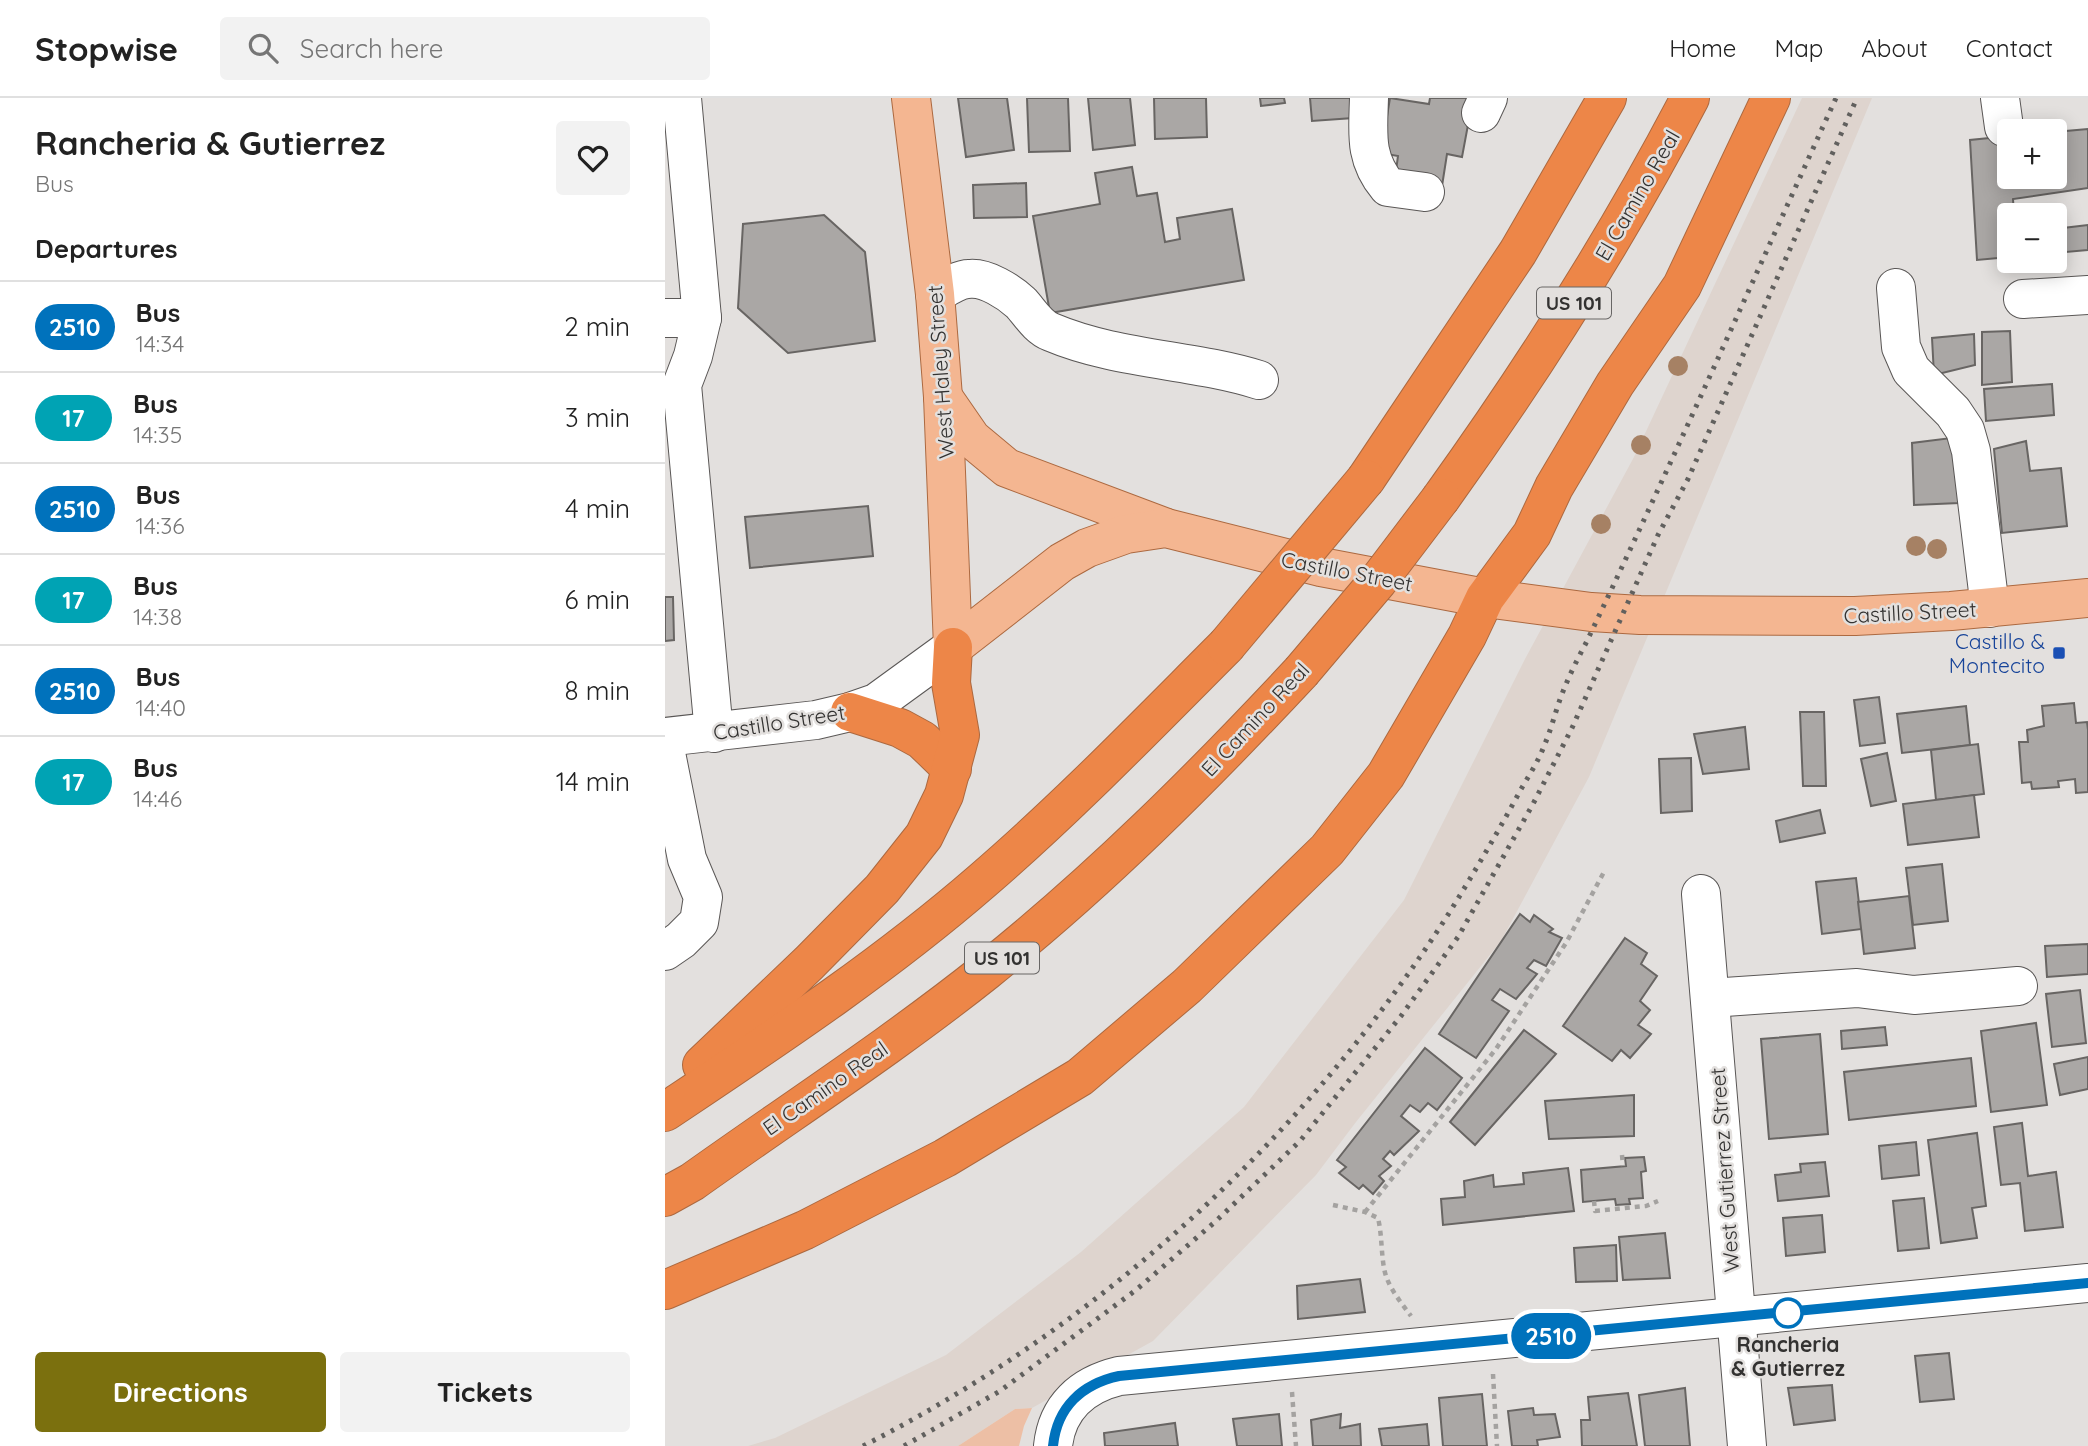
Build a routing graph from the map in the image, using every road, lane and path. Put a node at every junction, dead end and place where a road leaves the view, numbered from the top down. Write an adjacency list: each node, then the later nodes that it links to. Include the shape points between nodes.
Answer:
1 (682, 98): 13 (street)
2 (911, 98): 9 (main road, West Haley Street)
3 (1369, 98): 7 (street, via 1367,146 1376,173 1388,187)
4 (1607, 98): 33 (highway, bridge, via 1518,252 1366,479 1226,646 1034,836 980,883 866,974)
5 (1690, 98): 36 (highway, El Camino Real / US 101, bridge, via 1580,294 1483,440 1378,581 1301,672 1209,769 1042,926 928,1016)
6 (1771, 98): 17 (highway, via 1682,286 1615,384 1554,487 1532,534)
7 (1425, 192)
8 (1896, 288): 19 (street, via 1901,347 1911,370 1954,412 1965,430)
9 (935, 294): 14 (street, via 969,279 998,286 1048,331 1071,340); 15 (main road, West Haley Street)
10 (2088, 295): 11 (street)
11 (2024, 299)
12 (665, 318): 13 (street)
13 (702, 318): 22 (street, via 681,385)
14 (1259, 380)
15 (943, 397): 16 (main road, via 972,439 1007,468); 20 (main road, West Haley Street)
16 (1166, 528): 17 (main road, Castillo Street, via 1321,566); 20 (main road, Castillo Street, via 1126,534 1078,552)
17 (1485, 598): 19 (main road, Castillo Street, via 1640,615 1855,616); 44 (highway, via 1387,775 1327,850 1187,986 1090,1068 945,1158 805,1230)
18 (2088, 598): 19 (main road, Castillo Street)
19 (1990, 608)
20 (953, 647): 21 (street, Castillo Street, via 876,703); 25 (highway, via 951,683 960,735)
21 (849, 712): 22 (street, Castillo Street); 25 (highway, via 922,740)
22 (714, 733): 23 (street, Castillo Street)
23 (665, 737)
24 (665, 748): 26 (street)
25 (952, 769): 32 (highway, via 924,835 882,889)
26 (676, 866): 29 (street, via 703,897 699,922)
27 (1605, 870): 42 (path, via 1566,943 1496,1049)
28 (1701, 894): 31 (street, West Gutierrez Street)
29 (665, 951)
30 (2018, 986): 31 (street, via 1914,995 1857,988)
31 (1710, 998): 45 (street, West Gutierrez Street)
32 (665, 1101)
33 (665, 1112)
34 (1622, 1154): 35 (path)
35 (1623, 1166)
36 (665, 1197)
37 (1633, 1199): 41 (path)
38 (1594, 1201): 41 (path, via 1595,1211)
39 (1658, 1201): 41 (path)
40 (1333, 1205): 42 (path)
41 (1634, 1207)
42 (1365, 1212): 47 (path, via 1378,1218 1390,1286)
43 (2088, 1283): 45 (street)
44 (665, 1290)
45 (1735, 1318): 46 (street); 52 (street, West Gutierrez Street)
46 (1490, 1341): 47 (street); 51 (path)
47 (1435, 1346): 48 (street)
48 (1290, 1360): 49 (street, via 1119,1376 1089,1386 1061,1415); 50 (path)
49 (1053, 1446)
50 (1297, 1446)
51 (1497, 1446)
52 (1747, 1446)

